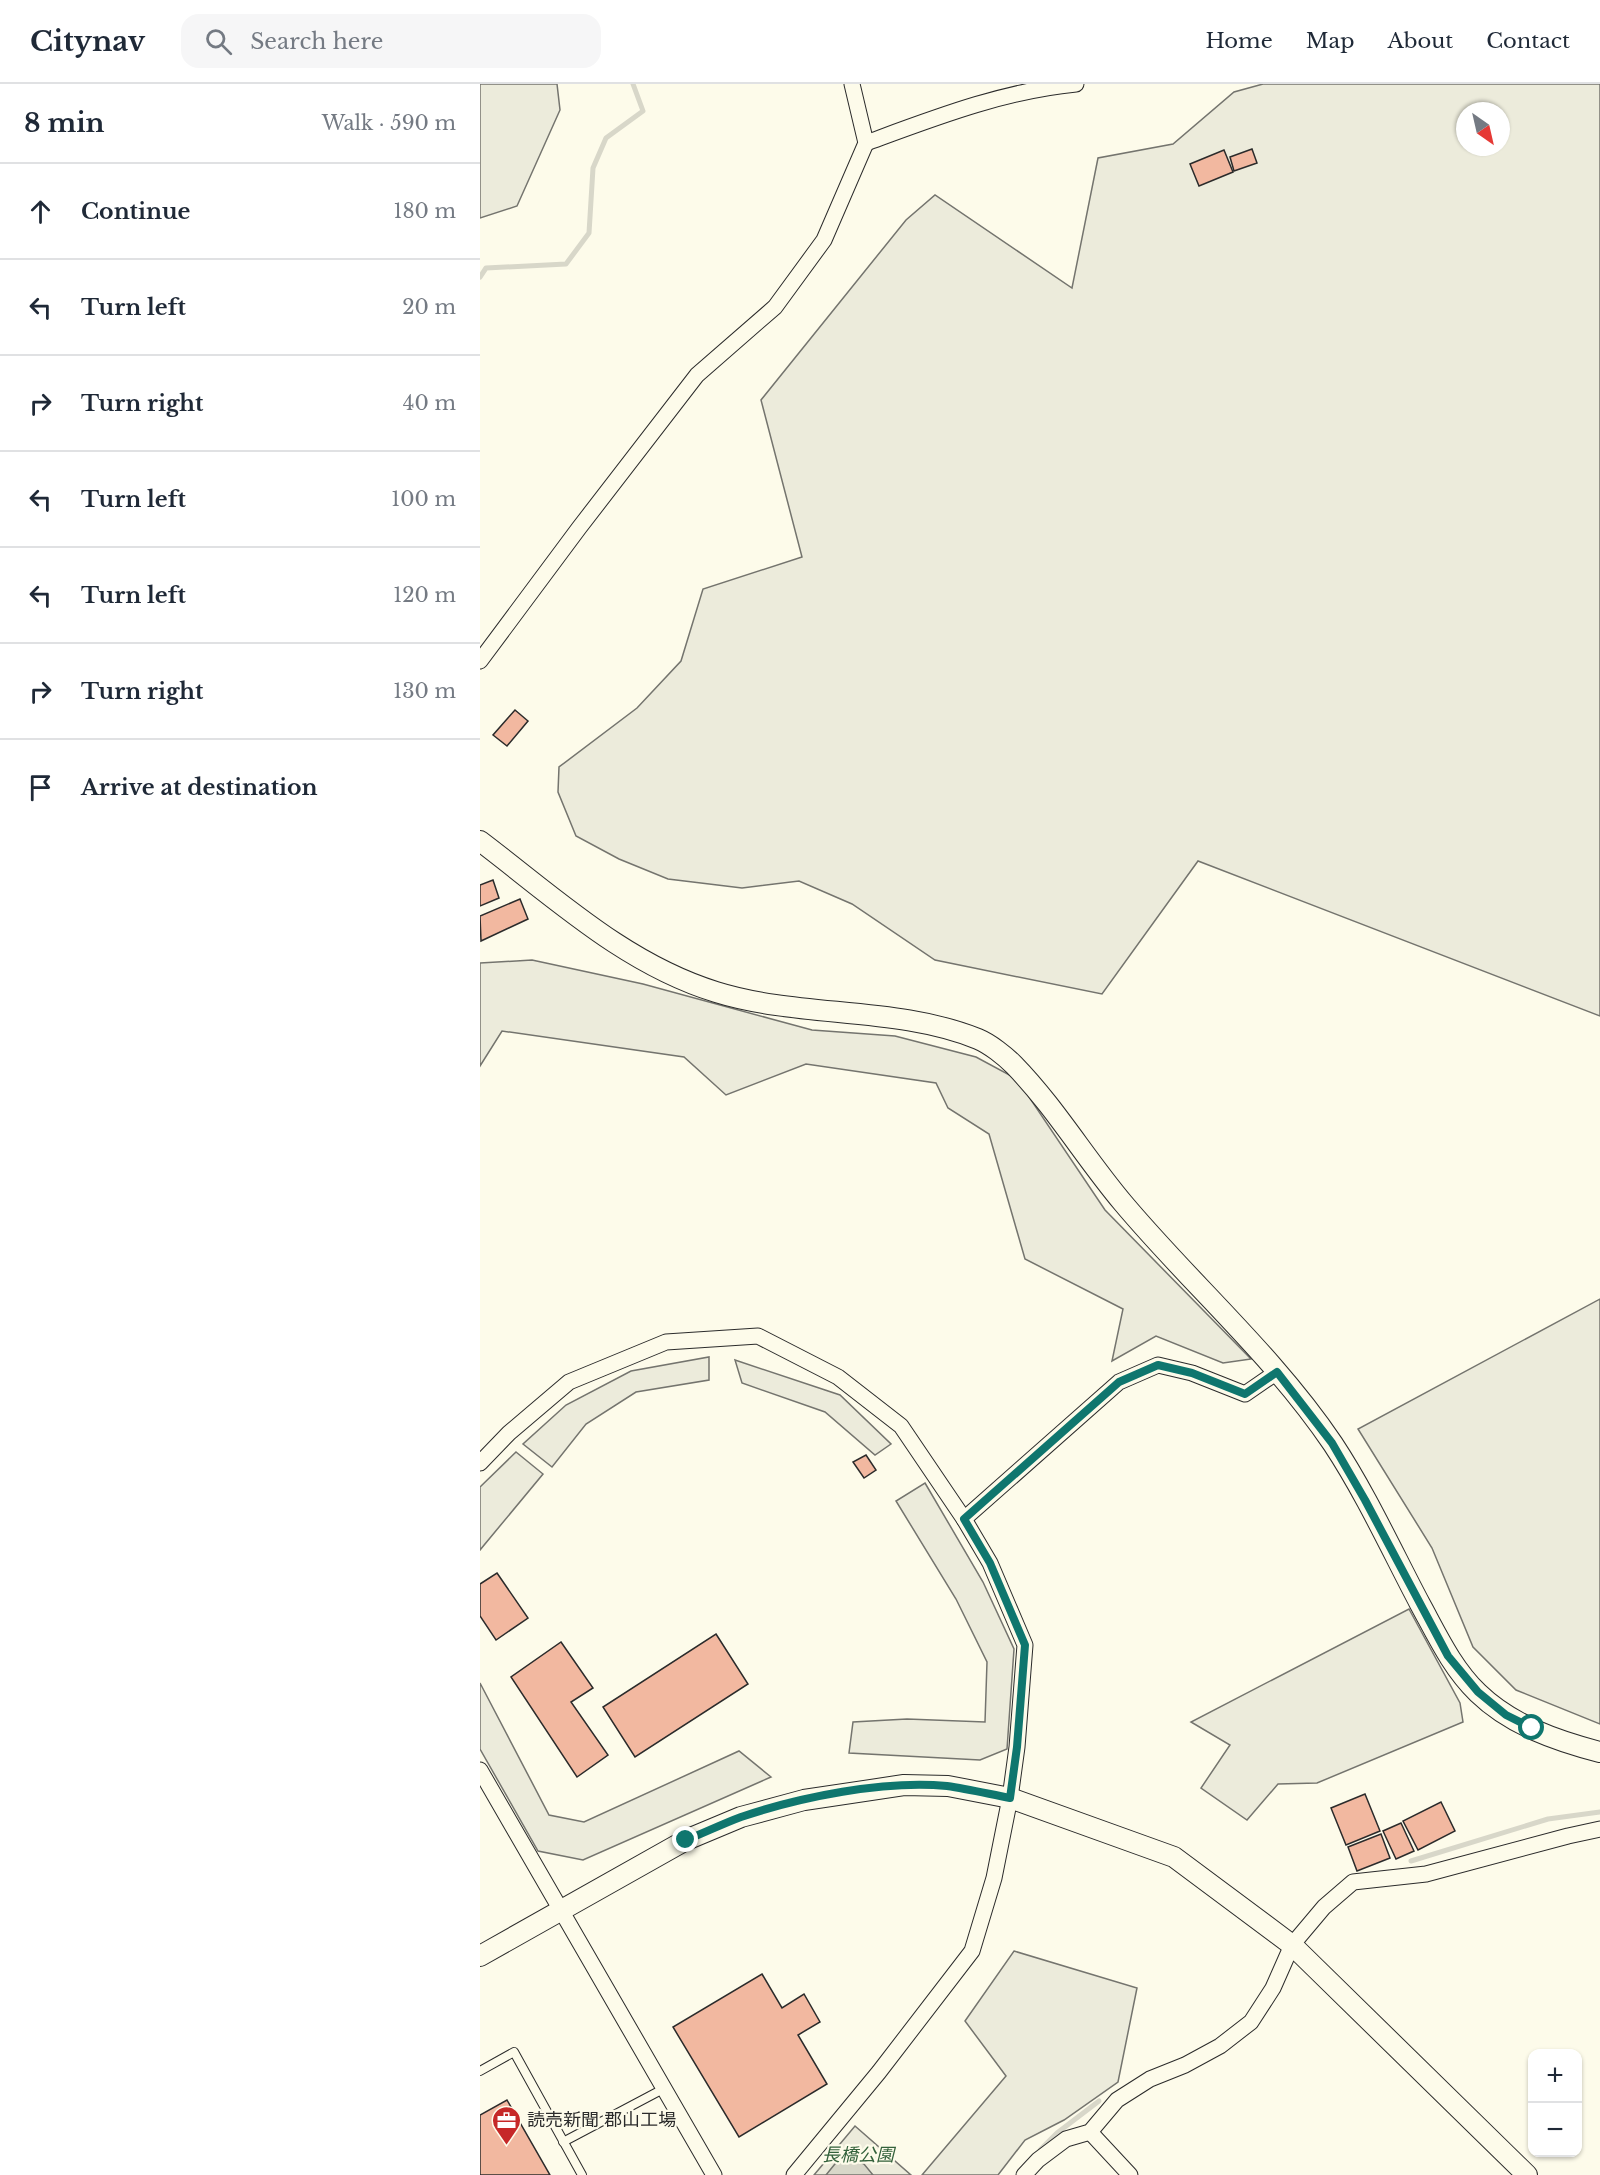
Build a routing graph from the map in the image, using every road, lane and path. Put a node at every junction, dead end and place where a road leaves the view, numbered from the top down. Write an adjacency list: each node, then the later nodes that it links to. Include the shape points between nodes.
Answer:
1 (852, 84): 3 (street)
2 (1076, 84): 3 (street, via 1047,87 957,109)
3 (866, 143): 4 (street, via 824,240 775,307 697,375)
4 (480, 661)
5 (480, 841): 6 (street, via 601,936 676,976 716,992 755,1001 918,1022 980,1040 1011,1062 1035,1088 1122,1202)
6 (1277, 1372): 8 (street, via 1245,1394 1192,1373 1158,1365 1119,1382); 9 (street, via 1332,1443 1448,1656 1478,1692 1506,1715 1532,1728 1564,1743)
7 (480, 1463): 8 (street, via 569,1382 666,1342 758,1336 838,1377 901,1426)
8 (964, 1519): 11 (street, via 990,1563 1025,1645)
9 (1600, 1752)
10 (480, 1770): 13 (street)
11 (1010, 1798): 13 (street, via 948,1786 904,1785 804,1800 741,1817 686,1840); 14 (street, via 1174,1857); 22 (street, via 994,1878 972,1951)
12 (1600, 1829): 14 (street, via 1426,1874 1353,1882 1324,1907)
13 (561, 1910): 15 (street); 17 (street)
14 (1292, 1945): 18 (street, via 1273,1988 1251,2022 1220,2046 1150,2079 1117,2100); 25 (street)
15 (480, 1956)
16 (480, 2071): 19 (lane, via 514,2052)
17 (664, 2088): 19 (lane); 21 (street)
18 (1090, 2132): 23 (street, via 1066,2139); 24 (street)
19 (563, 2142): 20 (lane)
20 (582, 2175)
21 (714, 2175)
22 (794, 2175)
23 (1024, 2175)
24 (1130, 2175)
25 (1527, 2175)

